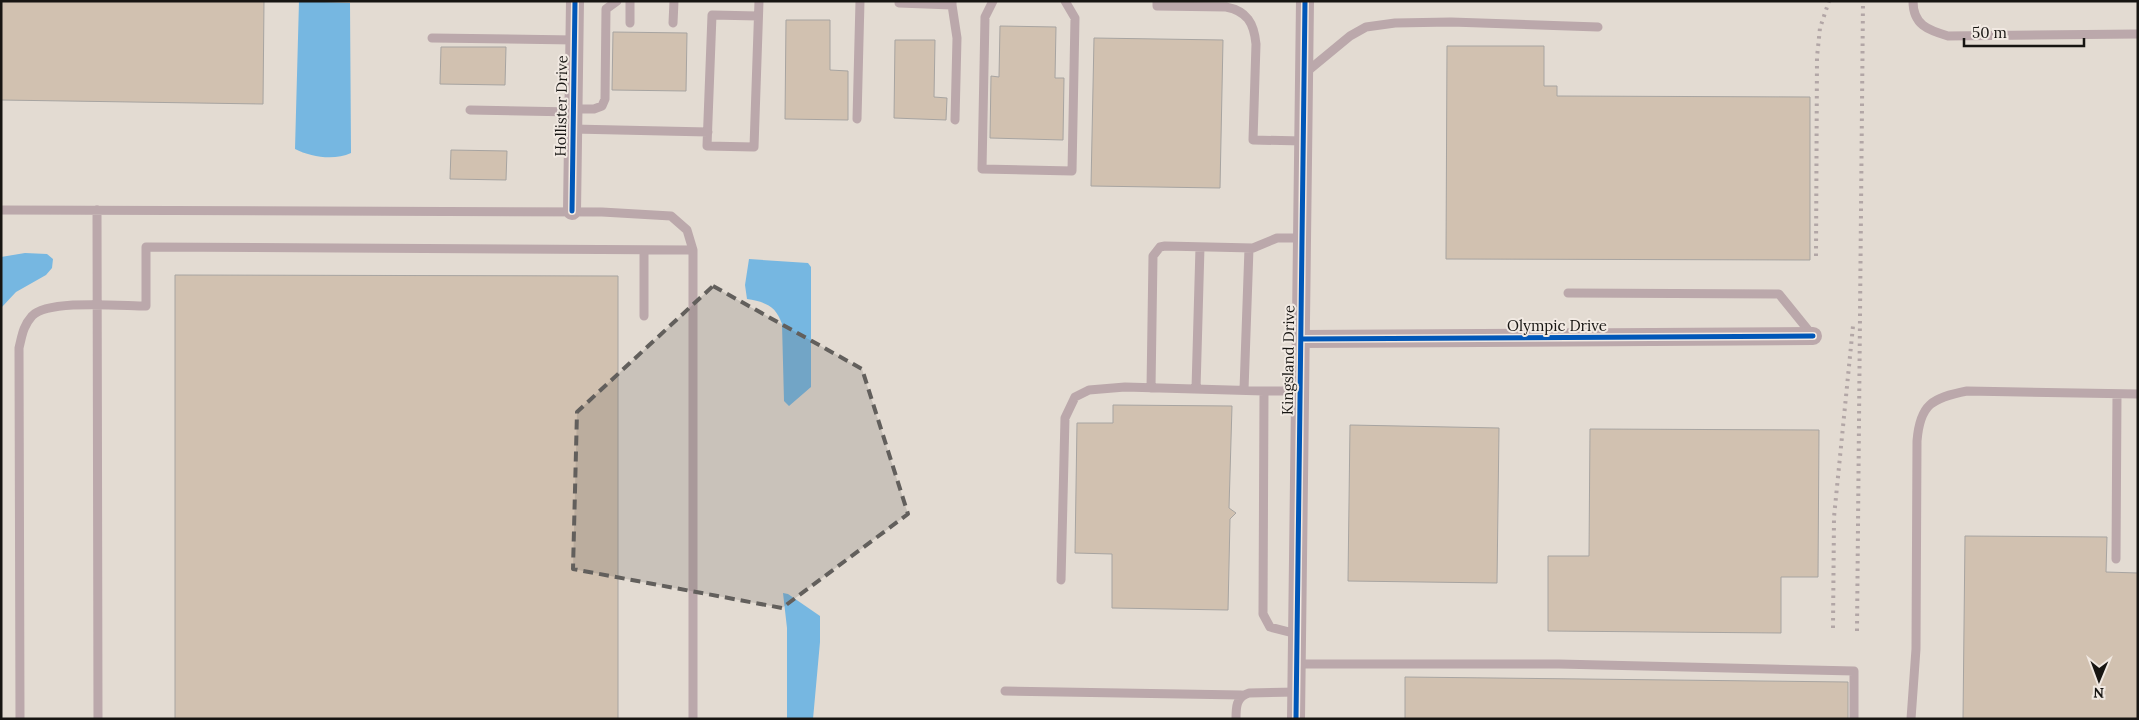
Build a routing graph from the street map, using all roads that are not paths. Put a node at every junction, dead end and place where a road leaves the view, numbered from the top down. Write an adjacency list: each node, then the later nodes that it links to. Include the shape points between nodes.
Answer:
1 (576, 1): 20 (street, Hollister Drive)
2 (617, 1): 23 (lane, via 606,9 605,99 602,106)
3 (630, 1): 15 (lane)
4 (674, 1): 16 (lane)
5 (758, 1): 14 (lane)
6 (860, 1): 24 (lane)
7 (993, 1): 8 (lane, via 985,17 982,169 1072,170 1075,18)
8 (1065, 1)
9 (1157, 1): 27 (lane, via 1157,6 1235,8 1248,17 1256,44 1253,140)
10 (1305, 1): 21 (street, Kingsland Drive)
11 (1913, 1): 18 (lane, via 1918,22 1929,30 1948,36)
12 (899, 3): 13 (lane)
13 (952, 3): 25 (lane, via 957,38)
14 (758, 16): 26 (lane, via 712,15); 26 (lane, via 754,147 707,146)
15 (630, 23)
16 (673, 23)
17 (1598, 27): 21 (lane, via 1395,22 1366,27 1350,36)
18 (2138, 34)
19 (432, 38): 20 (lane)
20 (575, 40): 23 (street, Hollister Drive)
21 (1304, 74): 27 (street, Kingsland Drive)
22 (470, 110): 23 (lane)
23 (574, 116): 26 (lane); 30 (street, Hollister Drive)
24 (857, 119)
25 (955, 120)
26 (708, 132)
27 (1303, 141): 31 (street, Kingsland Drive)
28 (1, 210): 29 (lane)
29 (97, 210): 30 (lane); 37 (lane)
30 (572, 211): 35 (lane, via 671,216 687,230)
31 (1302, 238): 33 (lane, via 1277,238); 40 (street, Kingsland Drive)
32 (1200, 247): 33 (lane); 41 (lane, via 1160,247 1154,256); 42 (lane)
33 (1249, 248): 43 (lane)
34 (644, 250): 35 (lane); 37 (lane, via 146,247 146,306); 38 (lane)
35 (693, 250): 57 (lane)
36 (1568, 294): 39 (lane, via 1779,294)
37 (97, 305): 55 (lane, via 48,307 33,315 24,328 19,348); 56 (lane)
38 (644, 316)
39 (1813, 336): 40 (street, Olympic Drive)
40 (1300, 339): 45 (street, Kingsland Drive)
41 (1151, 388): 42 (lane); 49 (lane, via 1089,390 1075,397 1065,418)
42 (1196, 389): 43 (lane)
43 (1244, 390): 44 (lane)
44 (1264, 391): 45 (lane); 50 (lane, via 1263,614 1270,627)
45 (1300, 391): 50 (street, Kingsland Drive)
46 (2118, 394): 47 (lane); 48 (lane); 61 (lane, via 1967,391 1946,395 1926,407 1918,421 1917,441 1916,649)
47 (2138, 394)
48 (2116, 559)
49 (1061, 580)
50 (1297, 634): 51 (street, Kingsland Drive)
51 (1297, 664): 53 (street, Kingsland Drive); 60 (lane, via 1559,664 1854,670)
52 (1005, 691): 54 (lane)
53 (1296, 692): 54 (lane, via 1248,693); 59 (street, Kingsland Drive)
54 (1242, 696): 58 (lane, via 1238,700)
55 (20, 719)
56 (98, 719)
57 (693, 719)
58 (1236, 719)
59 (1296, 719)
60 (1854, 719)
61 (1911, 719)

